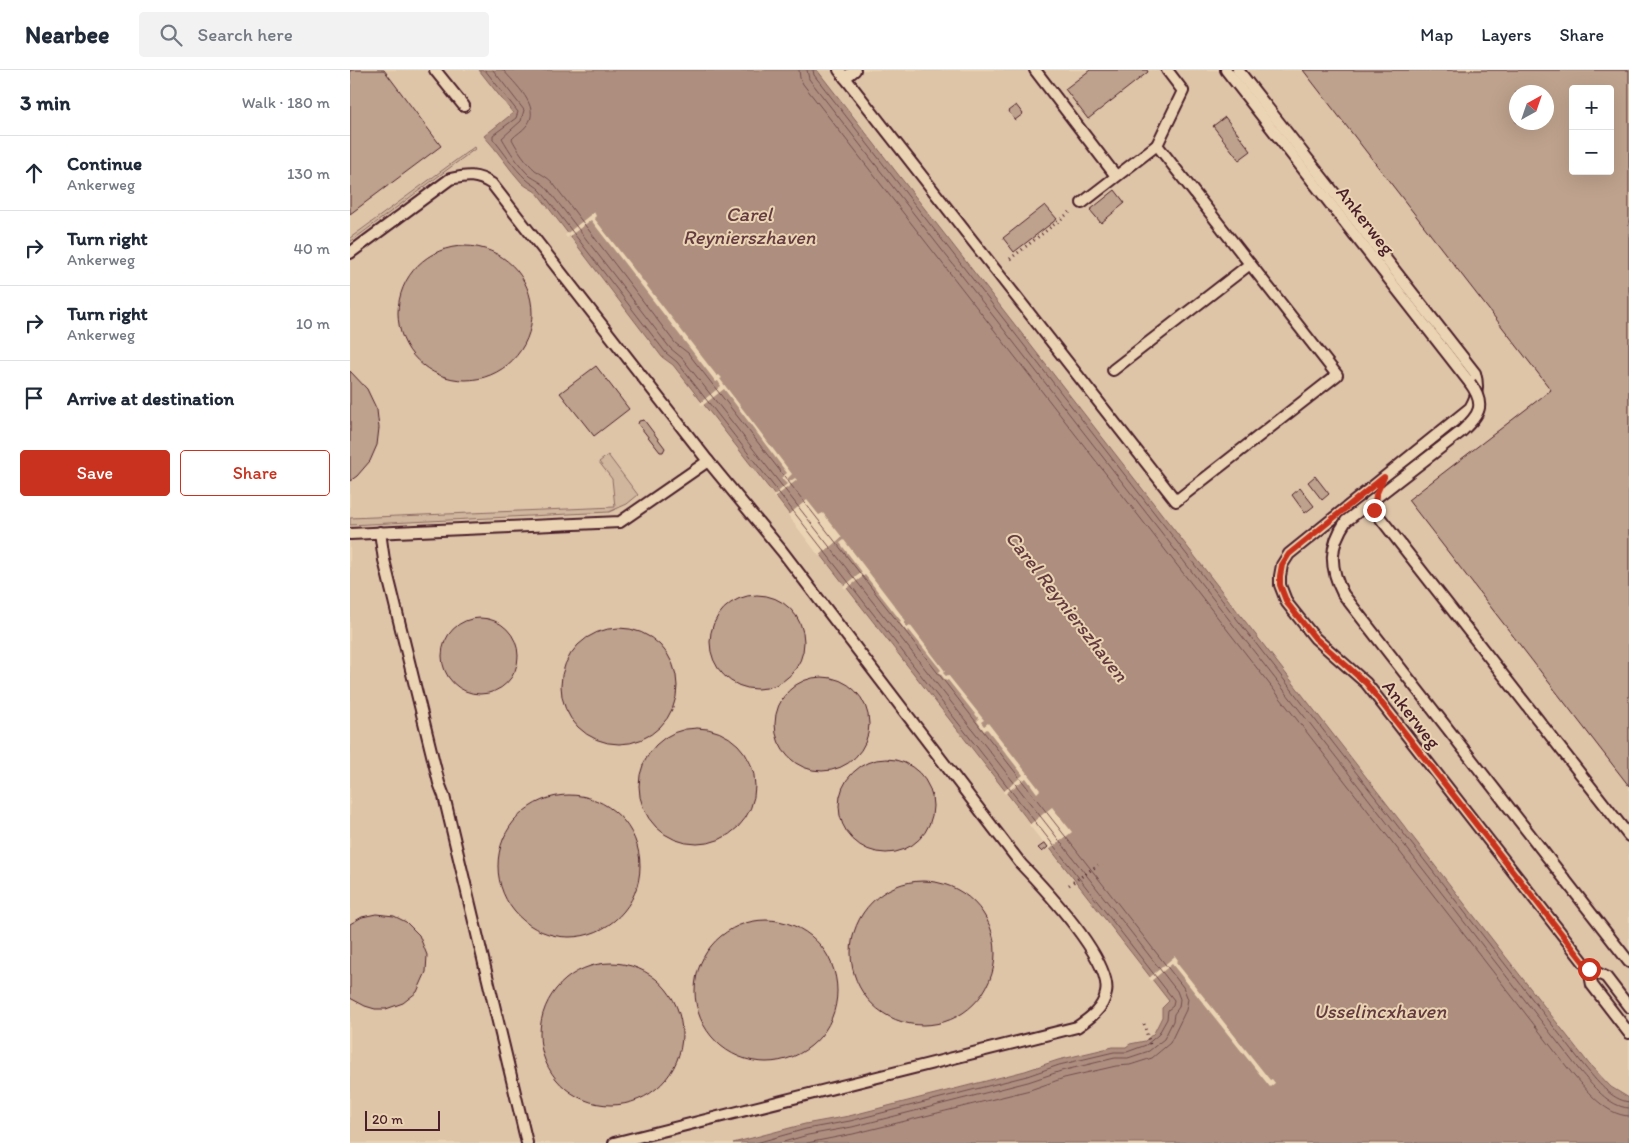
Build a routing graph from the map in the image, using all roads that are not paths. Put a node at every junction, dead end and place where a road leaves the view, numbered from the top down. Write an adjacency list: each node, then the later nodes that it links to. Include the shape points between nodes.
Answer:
1 (435, 70): 8 (lane)
2 (855, 70): 7 (lane)
3 (1035, 70): 10 (lane)
4 (1166, 70): 9 (lane, via 1183,91)
5 (1226, 70): 20 (lane, Ankerweg, bridge, via 1470,383 1480,401 1477,416 1462,431 1346,521 1335,540 1333,551 1336,581)
6 (1238, 70): 16 (lane, Ankerweg, via 1475,373 1477,392 1470,408)
7 (842, 74): 13 (lane, via 1176,502 1337,375)
8 (464, 106)
9 (1157, 145): 10 (lane); 13 (lane)
10 (1116, 176): 11 (lane)
11 (1082, 203)
12 (350, 253): 15 (lane, via 450,179 465,175 483,178 495,188)
13 (1250, 264): 14 (lane)
14 (1113, 370)
15 (708, 461): 17 (lane, via 620,522); 25 (lane, via 782,551 1021,864 1060,907 1103,970 1107,992 1094,1015 1077,1027)
16 (1384, 477): 19 (lane, via 1374,510); 21 (lane, Ankerweg, via 1289,554 1280,576 1282,594 1315,638 1366,683)
17 (380, 532): 18 (lane); 24 (lane)
18 (350, 534)
19 (1629, 836)
20 (1629, 962)
21 (1589, 969): 22 (lane, Ankerweg, via 1606,977); 23 (lane, Ankerweg, via 1592,985)
22 (1629, 1007)
23 (1629, 1032)
24 (527, 1143)
25 (614, 1143)

